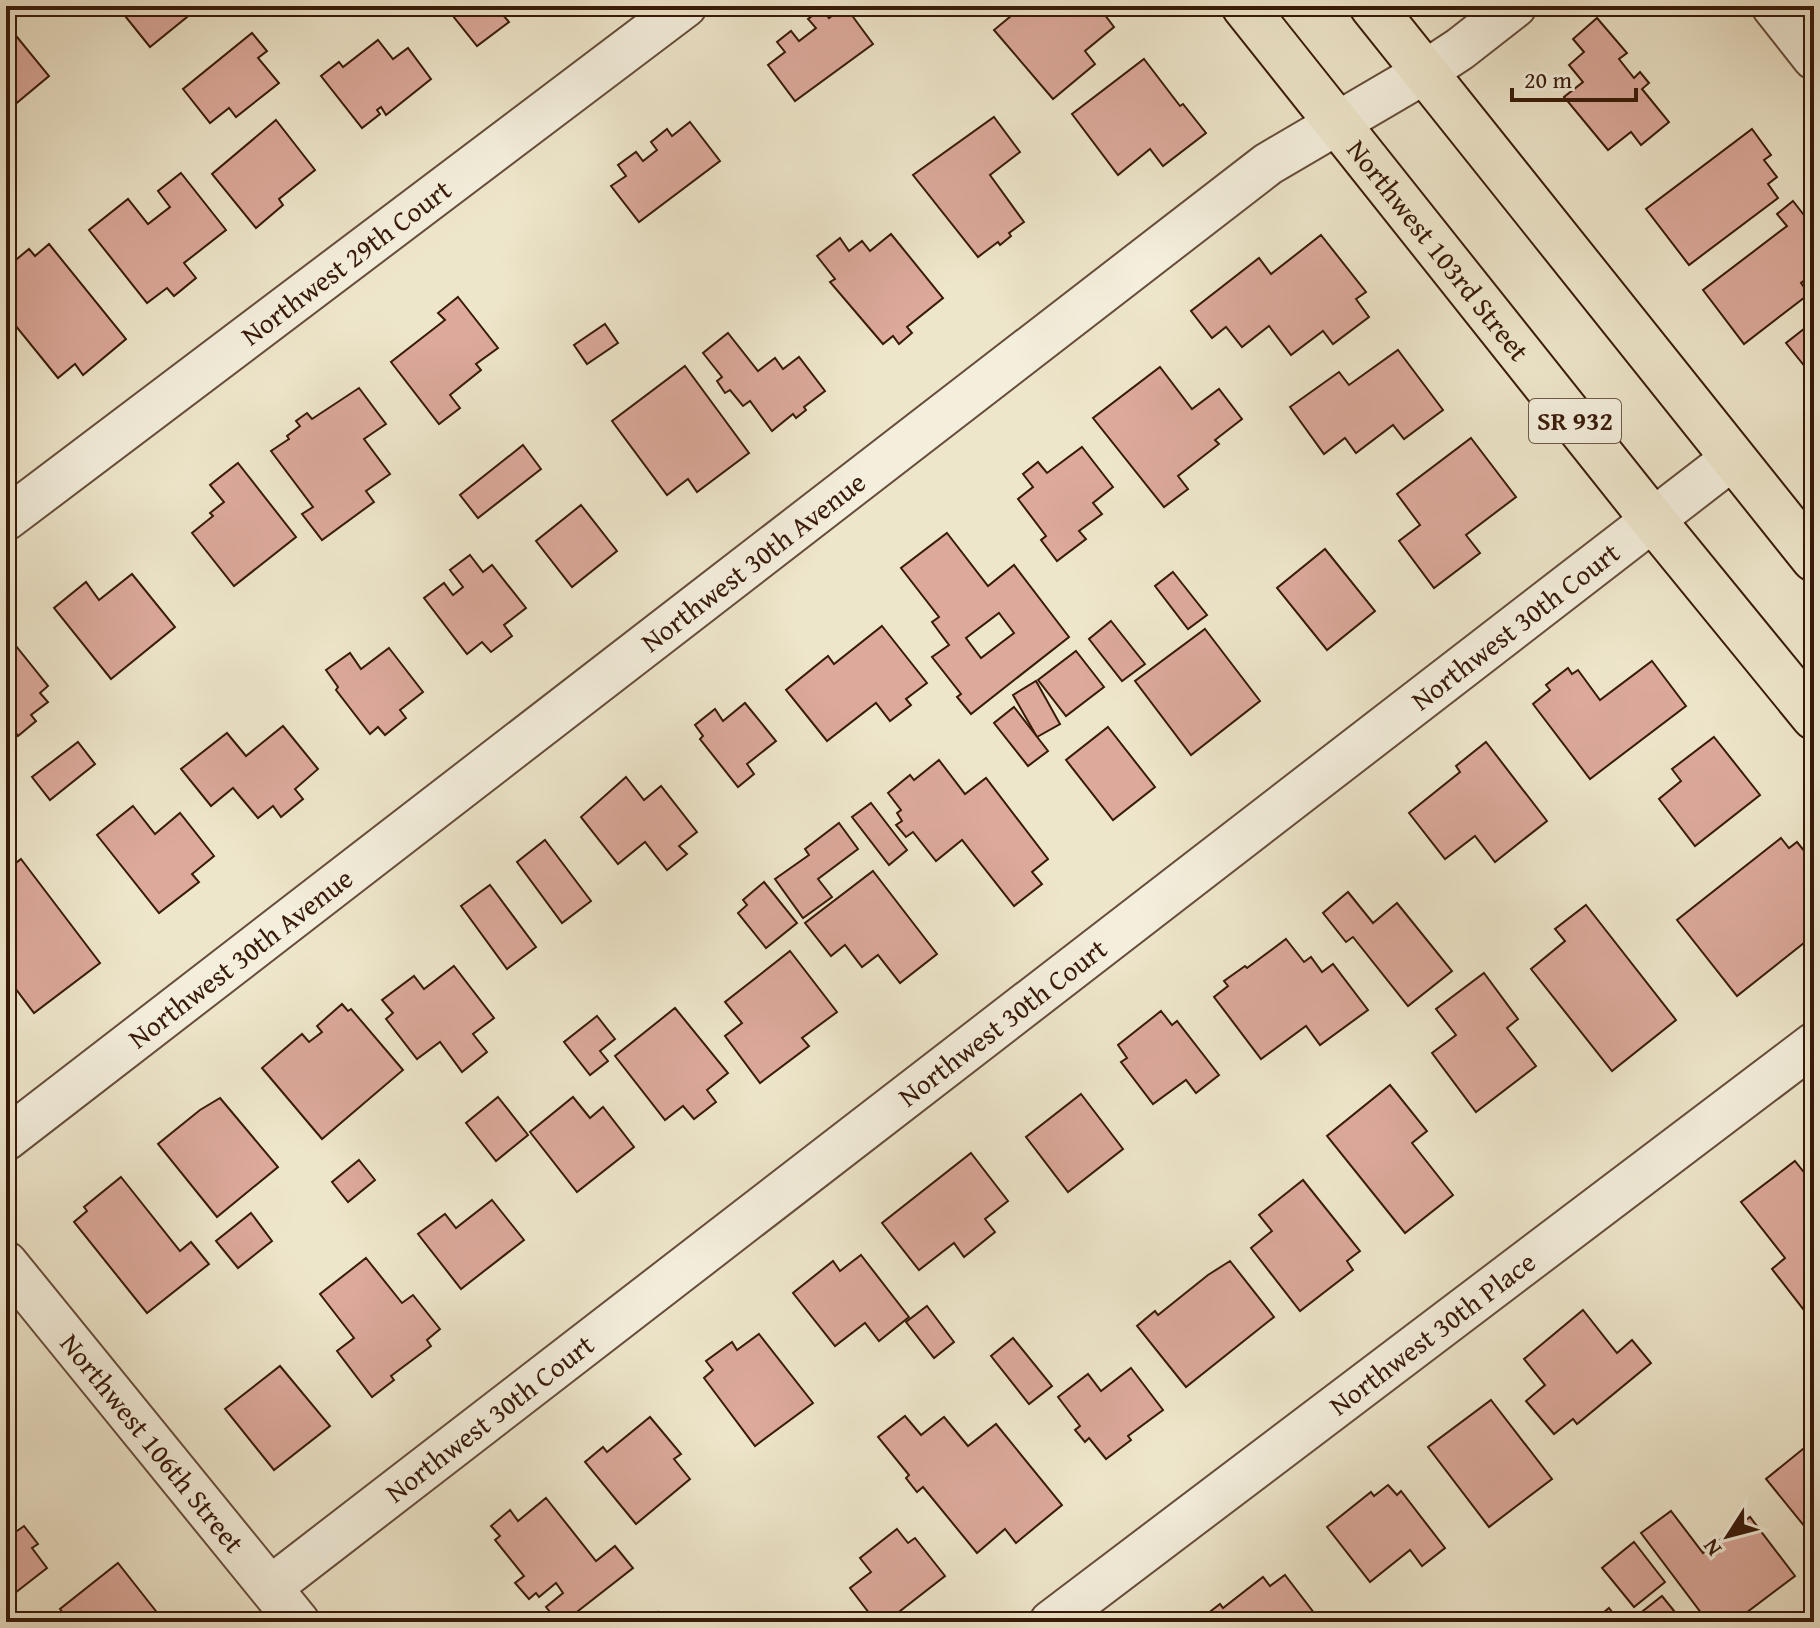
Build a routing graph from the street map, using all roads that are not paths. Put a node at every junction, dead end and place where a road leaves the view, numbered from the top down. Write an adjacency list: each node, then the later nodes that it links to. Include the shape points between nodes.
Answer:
1 (685, 6): 10 (street, Northwest 29th Court)
2 (1244, 6): 8 (main road, Northwest 103rd Street / SR 932)
3 (1372, 6): 7 (main road)
4 (1515, 6): 7 (street, Northwest 30th Avenue)
5 (1773, 6): 6 (street)
6 (1814, 58)
7 (1425, 72): 8 (street, Northwest 30th Avenue); 9 (main road)
8 (1339, 123): 11 (main road, Northwest 103rd Street / SR 932); 15 (street, Northwest 30th Avenue, via 1268,164)
9 (1733, 458): 11 (street, Northwest 30th Court); 12 (main road)
10 (6, 519)
11 (1653, 520): 13 (main road, Northwest 103rd Street / SR 932); 17 (street, Northwest 30th Court)
12 (1814, 559)
13 (1814, 717)
14 (1814, 1044): 19 (street, Northwest 30th Place)
15 (6, 1139)
16 (6, 1263): 17 (street, Northwest 106th Street)
17 (271, 1587): 18 (street, Northwest 106th Street)
18 (298, 1622)
19 (1051, 1622)

